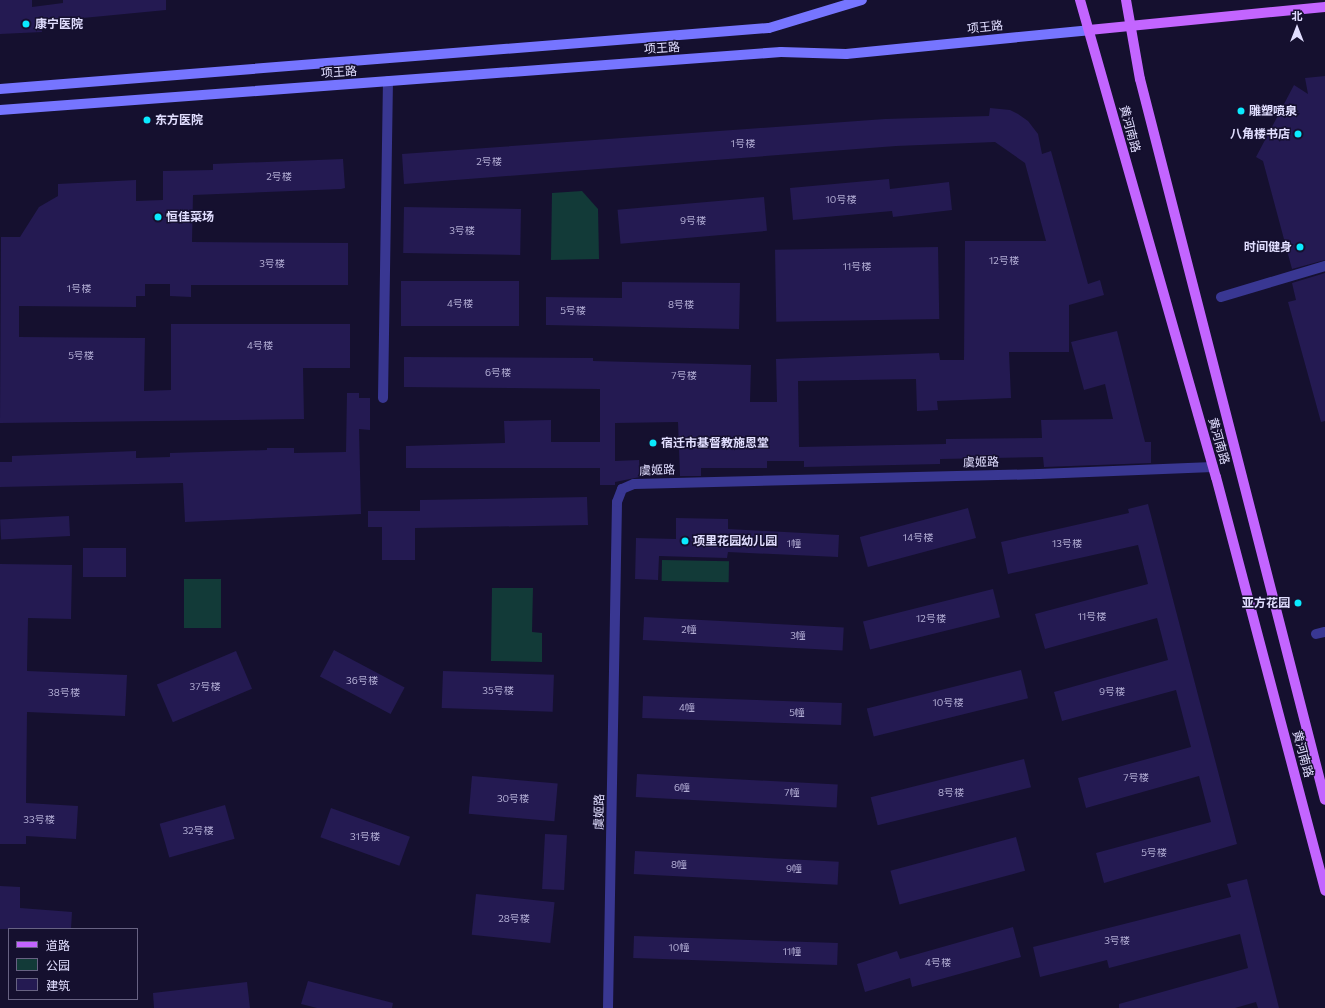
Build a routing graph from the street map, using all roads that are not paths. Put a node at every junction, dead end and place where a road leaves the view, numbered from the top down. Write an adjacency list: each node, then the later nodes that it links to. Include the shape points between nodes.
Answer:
1 (862, 0): 8 (main road, 项王路, via 769,28)
2 (1080, 0): 6 (main road, 黄河南路)
3 (1126, 0): 5 (main road, 黄河南路)
4 (1325, 8): 5 (main road, 项王路)
5 (1130, 27): 6 (main road, 项王路); 14 (main road, 黄河南路, via 1144,95)
6 (1089, 30): 7 (main road, 项王路, via 846,54 781,52); 13 (main road, 黄河南路)
7 (388, 81): 9 (main road, 项王路); 12 (street)
8 (0, 89)
9 (0, 110)
10 (1325, 266): 11 (street)
11 (1221, 297)
12 (383, 398)
13 (1213, 467): 15 (main road, 黄河南路); 16 (street, 虞姬路, via 1047,474 634,484 622,489 617,502)
14 (1325, 800)
15 (1325, 891)
16 (608, 1008)

